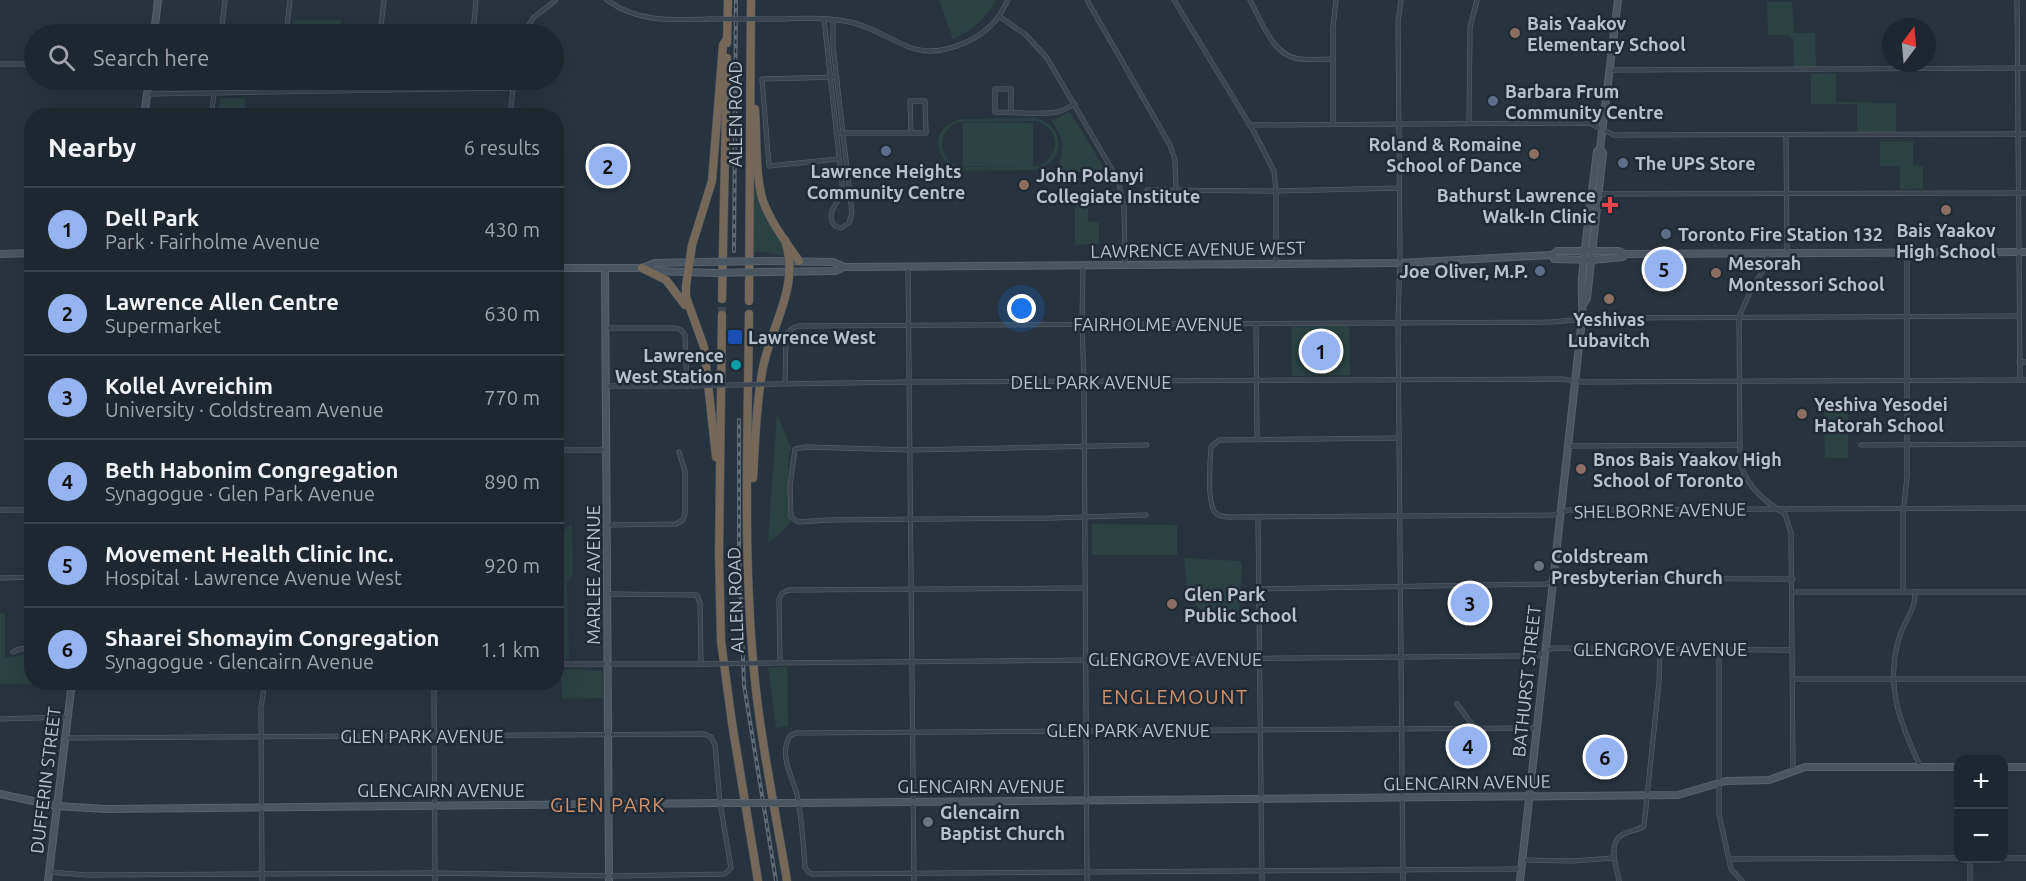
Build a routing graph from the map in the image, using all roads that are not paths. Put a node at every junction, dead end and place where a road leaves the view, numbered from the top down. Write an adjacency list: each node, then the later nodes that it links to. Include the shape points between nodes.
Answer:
1 (158, 0): 22 (main road)
2 (225, 0): 23 (street)
3 (290, 0): 24 (street)
4 (384, 0): 25 (street)
5 (476, 0): 26 (street)
6 (556, 0): 27 (street)
7 (607, 0): 20 (street, bridge, via 644,17 668,20)
8 (728, 0): 28 (highway, ALLEN ROAD)
9 (751, 0): 29 (highway, ALLEN ROAD)
10 (1008, 0): 19 (street)
11 (1087, 0): 65 (street, via 1170,145)
12 (1174, 0): 53 (street)
13 (1250, 0): 30 (street, via 1276,47 1287,56)
14 (1336, 0): 30 (street)
15 (1401, 0): 50 (street)
16 (1476, 0): 52 (street, via 1470,27)
17 (1618, 0): 35 (main road, BATHURST STREET)
18 (2017, 0): 33 (street)
19 (999, 16): 21 (street, via 969,40 936,51 910,48 869,27); 45 (street, via 1039,48)
20 (824, 19): 21 (street); 37 (street)
21 (833, 20): 36 (street)
22 (155, 24)
23 (222, 24)
24 (287, 24)
25 (381, 24)
26 (474, 24)
27 (529, 24)
28 (727, 39): 86 (highway, via 723,45 712,182 692,245); 98 (highway, ALLEN ROAD)
29 (751, 39): 71 (highway, via 759,183 763,201); 99 (highway, ALLEN ROAD)
30 (1333, 59): 51 (street)
31 (0, 64): 32 (street)
32 (24, 64)
33 (2018, 68): 34 (street); 35 (street); 58 (street)
34 (2026, 68)
35 (1610, 70): 54 (main road, BATHURST STREET)
36 (837, 77): 37 (street); 56 (street)
37 (830, 78): 55 (street); 62 (street, via 762,79 769,166)
38 (148, 90): 44 (main road)
39 (214, 90): 43 (street)
40 (327, 90): 42 (street)
41 (513, 90): 48 (street)
42 (280, 91): 43 (street)
43 (214, 93): 44 (street); 47 (street)
44 (147, 94): 46 (main road)
45 (1075, 104): 49 (street, via 1059,112); 89 (street, via 1118,180 1124,206)
46 (145, 108)
47 (212, 108)
48 (511, 108)
49 (1011, 112): 49 (street, via 995,112 995,89 1011,89)
50 (1399, 123): 51 (street); 52 (street); 63 (street)
51 (1333, 124): 53 (street)
52 (1469, 124): 54 (street, via 1589,123)
53 (1249, 125): 66 (street, via 1274,171)
54 (1603, 129): 60 (street, via 1614,135); 61 (main road, BATHURST STREET)
55 (836, 133): 56 (street); 62 (street)
56 (843, 133): 57 (street); 62 (street, via 852,213 849,223 841,228 830,218 843,193)
57 (911, 133): 57 (street, via 926,133 925,101 910,101)
58 (2019, 134): 59 (street); 60 (street); 68 (street)
59 (2026, 134)
60 (1786, 135): 70 (street)
61 (1600, 149): 69 (main road, BATHURST STREET, via 1603,153); 72 (main road, BATHURST STREET)
62 (838, 159)
63 (1400, 188): 66 (street); 88 (street)
64 (1147, 190): 65 (street)
65 (1176, 190): 66 (street)
66 (1276, 191): 87 (street)
67 (2026, 192): 68 (street)
68 (2018, 193): 70 (street); 74 (street)
69 (1599, 194): 70 (street); 73 (main road, BATHURST STREET)
70 (1787, 194): 76 (street)
71 (785, 240): 84 (highway); 85 (highway)
72 (1585, 250): 73 (main road, LAWRENCE AVENUE WEST); 81 (main road, LAWRENCE AVENUE WEST, via 1557,251); 82 (main road, BATHURST STREET)
73 (1593, 251): 79 (main road, LAWRENCE AVENUE WEST); 83 (main road, BATHURST STREET)
74 (2022, 252): 77 (main road, LAWRENCE AVENUE WEST); 104 (street)
75 (24, 253): 78 (main road)
76 (1787, 253): 77 (main road, LAWRENCE AVENUE WEST); 80 (main road, LAWRENCE AVENUE WEST)
77 (1907, 253): 103 (street)
78 (0, 254)
79 (1625, 254): 80 (main road, LAWRENCE AVENUE WEST); 83 (main road, LAWRENCE AVENUE WEST)
80 (1767, 254): 105 (street)
81 (1552, 255): 82 (main road, LAWRENCE AVENUE WEST, via 1554,259); 88 (main road, LAWRENCE AVENUE WEST)
82 (1584, 260): 83 (main road, LAWRENCE AVENUE WEST); 100 (main road, BATHURST STREET, via 1580,298)
83 (1592, 260): 100 (main road, BATHURST STREET)
84 (789, 261): 85 (main road, LAWRENCE AVENUE WEST); 86 (main road, LAWRENCE AVENUE WEST, bridge); 97 (highway)
85 (799, 261): 92 (main road, LAWRENCE AVENUE WEST, via 833,262)
86 (691, 262): 95 (main road, LAWRENCE AVENUE WEST, via 655,263); 96 (highway)
87 (1276, 263): 88 (main road, LAWRENCE AVENUE WEST); 89 (main road, LAWRENCE AVENUE WEST)
88 (1400, 263): 108 (street)
89 (1125, 264): 90 (main road, LAWRENCE AVENUE WEST)
90 (1083, 265): 91 (main road, LAWRENCE AVENUE WEST); 109 (street)
91 (908, 266): 92 (main road, LAWRENCE AVENUE WEST); 111 (street)
92 (844, 267): 97 (main road, LAWRENCE AVENUE WEST, via 836,271)
93 (564, 268): 94 (main road, LAWRENCE AVENUE WEST)
94 (604, 268): 95 (main road, LAWRENCE AVENUE WEST); 112 (main road, MARLEE AVENUE)
95 (642, 268): 96 (main road, LAWRENCE AVENUE WEST); 106 (highway, via 666,280)
96 (689, 272): 97 (main road, LAWRENCE AVENUE WEST, bridge); 106 (highway, via 686,297)
97 (790, 272): 153 (highway, via 789,287 762,372)
98 (722, 299)
99 (749, 301)
100 (1583, 305): 107 (main road, BATHURST STREET)
101 (749, 314): 153 (highway, ALLEN ROAD)
102 (722, 315): 140 (highway, ALLEN ROAD)
103 (1906, 316): 104 (street, FAIRHOLME AVENUE); 105 (street, FAIRHOLME AVENUE); 121 (street)
104 (2019, 316): 113 (street)
105 (1740, 317): 107 (street, FAIRHOLME AVENUE); 120 (street)
106 (693, 318): 140 (highway, via 704,347)
107 (1581, 319): 108 (street, FAIRHOLME AVENUE); 119 (main road, BATHURST STREET)
108 (1398, 322): 110 (street, FAIRHOLME AVENUE); 118 (street)
109 (1082, 324): 110 (street, FAIRHOLME AVENUE); 111 (street, FAIRHOLME AVENUE); 123 (street)
110 (1256, 324): 117 (street)
111 (908, 326): 122 (street); 124 (street, FAIRHOLME AVENUE, via 793,328 785,339)
112 (605, 328): 125 (main road, MARLEE AVENUE); 126 (street, via 681,330 685,335)
113 (2019, 362): 114 (street); 115 (street)
114 (2026, 362)
115 (2020, 380): 116 (street, DELL PARK AVENUE); 121 (street, DELL PARK AVENUE)
116 (2026, 380)
117 (1256, 381): 118 (street, DELL PARK AVENUE); 123 (street, DELL PARK AVENUE); 128 (street)
118 (1399, 381): 119 (street, DELL PARK AVENUE); 127 (street)
119 (1575, 381): 120 (street, DELL PARK AVENUE); 134 (main road, BATHURST STREET)
120 (1740, 381): 121 (street, DELL PARK AVENUE); 131 (street)
121 (1907, 381): 133 (street)
122 (909, 382): 123 (street, DELL PARK AVENUE); 124 (street, DELL PARK AVENUE); 138 (street)
123 (1084, 382): 135 (street)
124 (785, 384): 126 (street, DELL PARK AVENUE, bridge)
125 (606, 386): 126 (street, DELL PARK AVENUE); 137 (main road, MARLEE AVENUE)
126 (687, 386)
127 (1399, 438): 128 (street); 148 (street)
128 (1257, 439): 150 (street, SHELBORNE AVENUE, via 1227,439 1211,447 1211,503 1216,514)
129 (2026, 444): 133 (street)
130 (1147, 445): 135 (street)
131 (1740, 445): 134 (street); 143 (street, via 1746,477)
132 (1861, 445): 133 (street)
133 (1907, 445): 141 (street)
134 (1568, 446): 146 (main road, BATHURST STREET)
135 (1084, 447): 138 (street); 149 (street)
136 (564, 450): 137 (street)
137 (606, 450): 152 (main road, MARLEE AVENUE)
138 (910, 450): 151 (street); 151 (street, via 795,449 789,486 791,517 798,522)
139 (679, 452): 152 (street, via 685,471 683,520 676,524)
140 (719, 490): 238 (highway, ALLEN ROAD, via 721,641)
141 (1904, 508): 142 (street, SHELBORNE AVENUE); 143 (street, SHELBORNE AVENUE); 162 (street)
142 (2026, 508)
143 (1778, 509): 146 (street, SHELBORNE AVENUE); 156 (street, via 1785,514 1790,528)
144 (0, 510): 145 (street)
145 (24, 510)
146 (1560, 513): 148 (street, SHELBORNE AVENUE); 157 (main road, BATHURST STREET)
147 (1146, 515): 149 (street)
148 (1400, 516): 150 (street, SHELBORNE AVENUE); 158 (street)
149 (1085, 517): 151 (street); 159 (street)
150 (1258, 517): 161 (street)
151 (911, 519): 160 (street)
152 (608, 525): 166 (main road, MARLEE AVENUE)
153 (748, 540): 239 (highway, ALLEN ROAD, via 753,661)
154 (24, 577): 155 (street)
155 (0, 578)
156 (1792, 579): 157 (street, via 1562,578); 163 (street)
157 (1552, 582): 158 (street); 172 (main road, BATHURST STREET)
158 (1400, 586): 161 (street); 173 (street)
159 (1084, 588): 160 (street); 175 (street)
160 (912, 589): 176 (street, via 785,591 780,599); 177 (street)
161 (1259, 589): 174 (street)
162 (1903, 591): 163 (street); 164 (street)
163 (1793, 592): 170 (street)
164 (1915, 592): 165 (street); 181 (street, via 1912,610 1899,637)
165 (2026, 592)
166 (608, 594): 179 (main road, MARLEE AVENUE); 180 (street, via 698,595)
167 (24, 649): 171 (street)
168 (1660, 650): 169 (street, GLENGROVE AVENUE); 172 (street, GLENGROVE AVENUE, via 1552,648); 207 (street)
169 (1719, 650): 170 (street, GLENGROVE AVENUE); 205 (street)
170 (1792, 650): 182 (street)
171 (13, 652)
172 (1544, 652): 173 (street, GLENGROVE AVENUE, via 1538,656); 192 (main road, BATHURST STREET)
173 (1401, 657): 174 (street, GLENGROVE AVENUE); 191 (street)
174 (1259, 658): 175 (street, GLENGROVE AVENUE); 193 (street)
175 (1085, 659): 177 (street, GLENGROVE AVENUE); 194 (street)
176 (780, 662): 177 (street, GLENGROVE AVENUE); 180 (street, GLENGROVE AVENUE, bridge)
177 (912, 662): 195 (street)
178 (564, 664): 179 (street, GLENGROVE AVENUE)
179 (608, 664): 180 (street, GLENGROVE AVENUE); 197 (main road, MARLEE AVENUE)
180 (701, 664)
181 (1893, 678): 182 (street); 183 (street); 200 (street, via 1900,723)
182 (1793, 679): 204 (street)
183 (2026, 679)
184 (71, 690): 188 (main road, DUFFERIN STREET)
185 (264, 690): 198 (street)
186 (434, 690): 196 (street)
187 (1458, 704): 190 (street)
188 (67, 717): 189 (street); 199 (main road, DUFFERIN STREET)
189 (0, 719)
190 (1474, 727): 191 (street, GLEN PARK AVENUE); 192 (street, GLEN PARK AVENUE)
191 (1402, 728): 193 (street, GLEN PARK AVENUE); 209 (street)
192 (1537, 728): 208 (main road, BATHURST STREET)
193 (1259, 729): 194 (street, GLEN PARK AVENUE); 210 (street)
194 (1086, 730): 195 (street, GLEN PARK AVENUE); 211 (street)
195 (913, 732): 212 (street); 214 (street, GLEN PARK AVENUE, via 789,736 786,757)
196 (435, 735): 197 (street, GLEN PARK AVENUE); 198 (street, GLEN PARK AVENUE); 216 (street)
197 (608, 735): 213 (street, GLEN PARK AVENUE, via 711,737); 215 (main road, MARLEE AVENUE)
198 (261, 737): 199 (street, GLEN PARK AVENUE); 218 (street)
199 (64, 738): 217 (main road, DUFFERIN STREET)
200 (1921, 767): 201 (main road, GLENCAIRN AVENUE); 204 (main road, GLENCAIRN AVENUE, via 1810,766)
201 (1954, 767)
202 (2008, 767): 203 (main road)
203 (2026, 767)
204 (1793, 770): 205 (main road, GLENCAIRN AVENUE, via 1766,781)
205 (1719, 783): 207 (main road, GLENCAIRN AVENUE, via 1685,794); 223 (street, via 1721,828)
206 (0, 794): 217 (main road, GLENCAIRN AVENUE)
207 (1649, 795): 208 (main road, GLENCAIRN AVENUE); 219 (street, via 1644,826 1620,836)
208 (1529, 796): 209 (main road, GLENCAIRN AVENUE); 224 (main road, BATHURST STREET)
209 (1403, 798): 210 (main road, GLENCAIRN AVENUE); 227 (street)
210 (1261, 799): 211 (main road, GLENCAIRN AVENUE); 228 (street)
211 (1086, 800): 212 (main road, GLENCAIRN AVENUE); 231 (street)
212 (913, 802): 214 (main road, GLENCAIRN AVENUE); 233 (street)
213 (724, 803): 214 (main road, GLENCAIRN AVENUE, bridge); 215 (main road, GLENCAIRN AVENUE); 234 (street, via 729,871)
214 (798, 803): 233 (street, via 808,872)
215 (608, 804): 216 (main road, GLENCAIRN AVENUE); 234 (main road, MARLEE AVENUE)
216 (435, 805): 218 (main road, GLENCAIRN AVENUE); 230 (street)
217 (56, 806): 218 (main road, GLENCAIRN AVENUE); 229 (main road, DUFFERIN STREET)
218 (261, 807): 232 (street)
219 (1613, 858): 224 (street); 245 (street)
220 (1954, 858): 223 (street)
221 (2008, 858): 222 (street)
222 (2026, 858)
223 (1729, 859): 246 (street, via 1733,872)
224 (1522, 860): 226 (main road, BATHURST STREET)
225 (1970, 863): 247 (street)
226 (1522, 869): 227 (street); 244 (main road, BATHURST STREET)
227 (1403, 870): 228 (street); 243 (street)
228 (1262, 871): 231 (street); 242 (street)
229 (49, 872): 232 (street); 235 (main road, DUFFERIN STREET)
230 (435, 873): 232 (street); 234 (street); 237 (street)
231 (1088, 873): 233 (street); 241 (street)
232 (261, 874): 236 (street)
233 (914, 874): 240 (street)
234 (609, 878)
235 (48, 881)
236 (262, 881)
237 (435, 881)
238 (758, 881)
239 (787, 881)
240 (914, 881)
241 (1088, 881)
242 (1262, 881)
243 (1403, 881)
244 (1520, 881)
245 (1620, 881)
246 (1742, 881)
247 (1970, 881)

